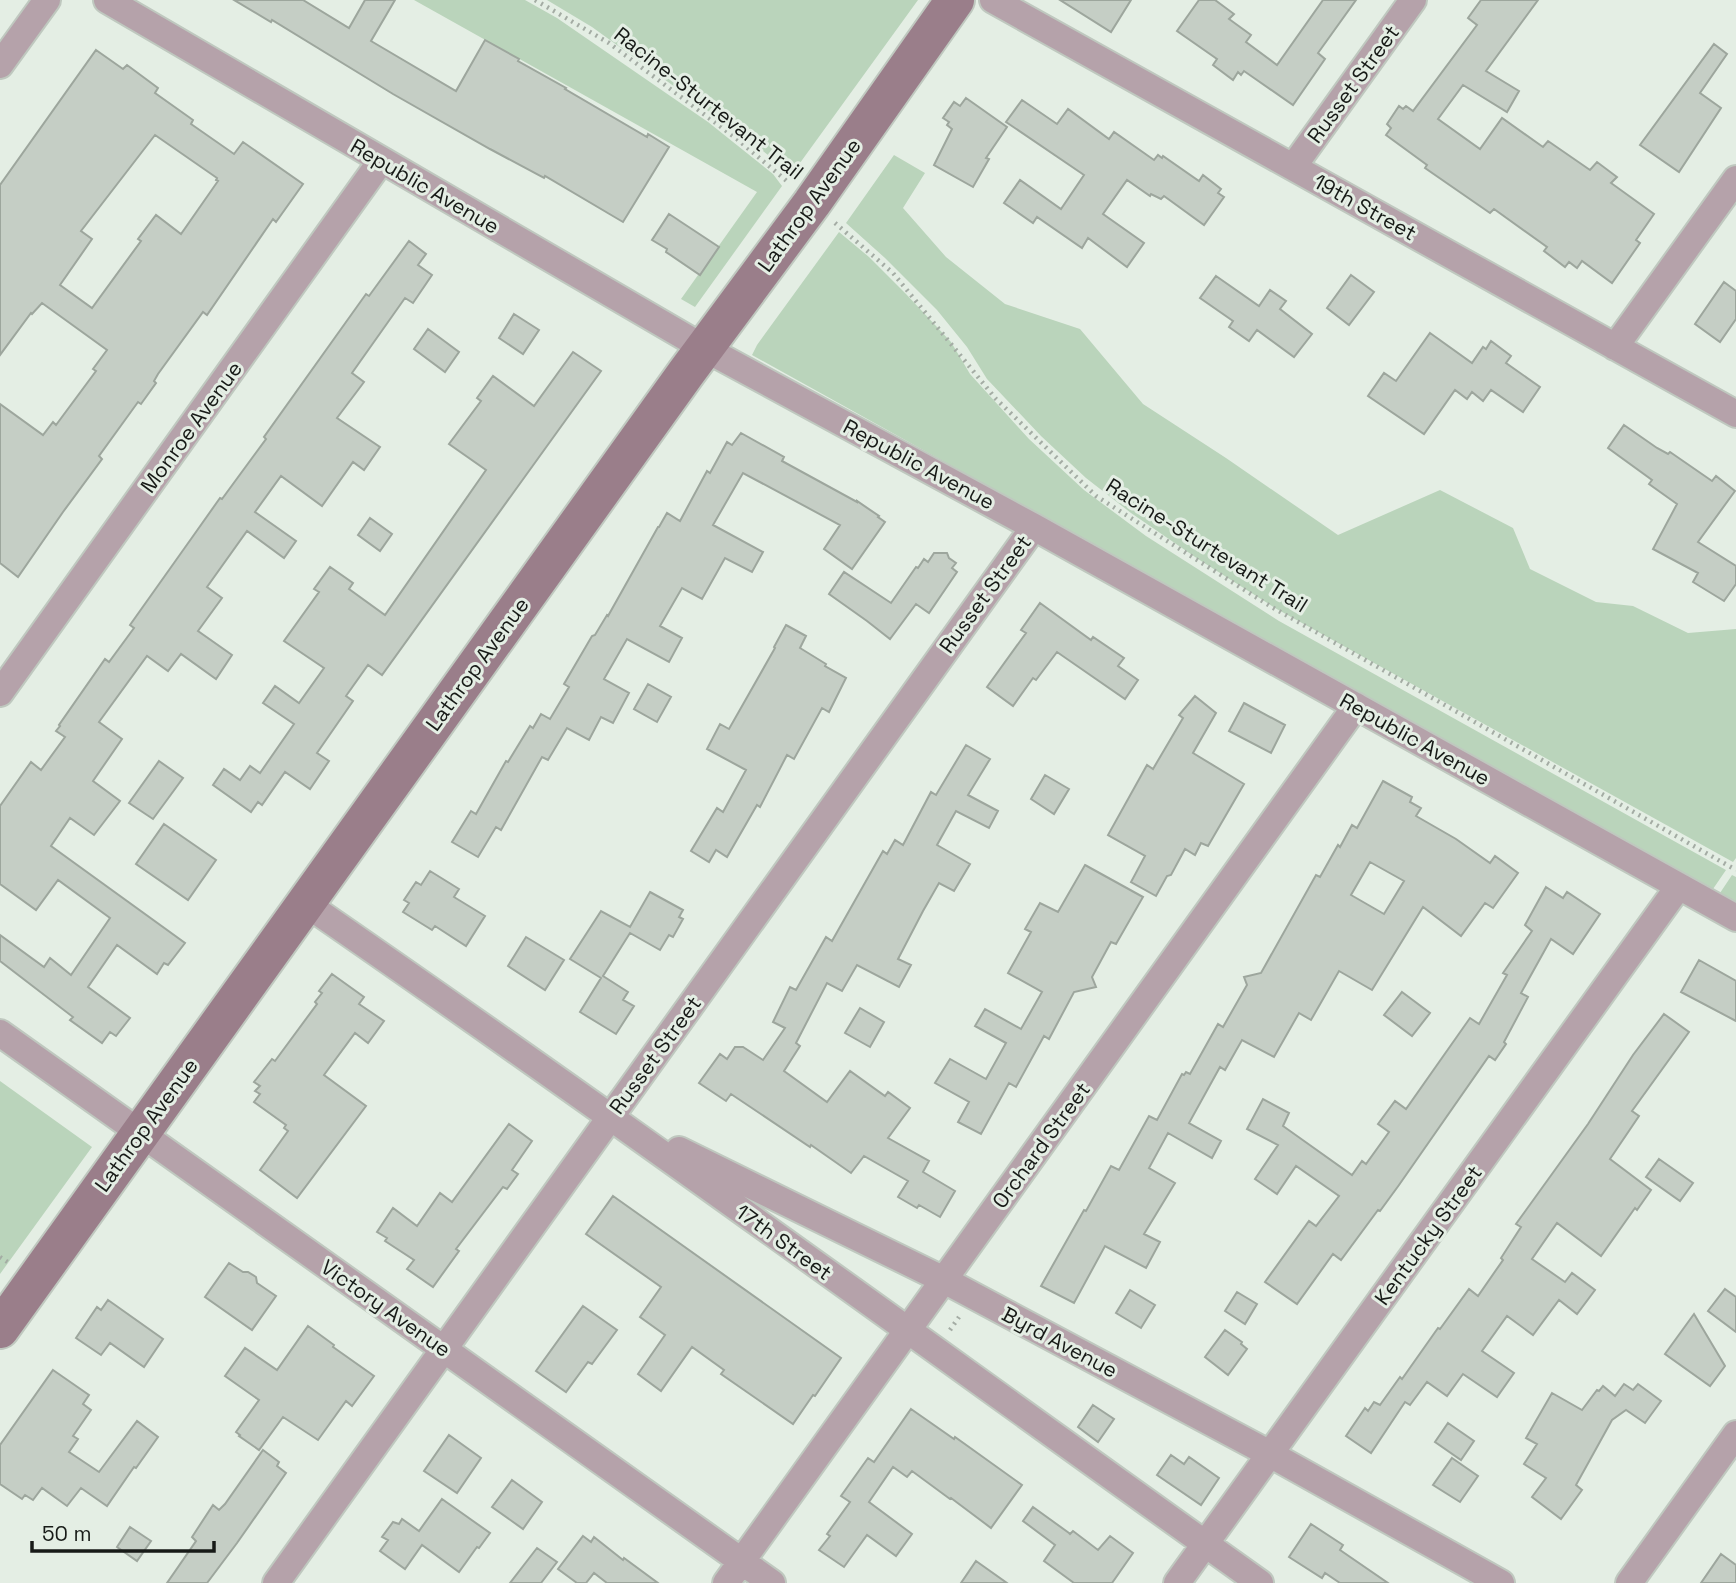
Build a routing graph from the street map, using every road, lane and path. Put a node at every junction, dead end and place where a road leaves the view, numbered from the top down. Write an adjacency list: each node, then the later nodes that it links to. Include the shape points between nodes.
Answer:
1 (47, 0): 7 (street)
2 (107, 0): 8 (street, Republic Avenue)
3 (534, 0): 11 (path, Racine-Sturtevant Trail, via 609,43 737,139)
4 (955, 0): 11 (street, Lathrop Avenue)
5 (993, 0): 9 (street, 19th Street)
6 (1413, 0): 9 (street, Russet Street)
7 (0, 65)
8 (382, 161): 13 (street, Republic Avenue); 16 (street, Monroe Avenue)
9 (1293, 167): 12 (street, 19th Street)
10 (1736, 179): 12 (street)
11 (812, 203): 13 (street, Lathrop Avenue); 18 (path, Racine-Sturtevant Trail, via 893,273 996,399 1096,496 1269,606)
12 (1615, 347): 14 (street, 19th Street)
13 (704, 348): 15 (street, Republic Avenue); 20 (street, Lathrop Avenue)
14 (1736, 414)
15 (1034, 527): 17 (street, Republic Avenue); 23 (street, Russet Street)
16 (0, 694)
17 (1356, 706): 19 (street, Republic Avenue); 27 (street, Orchard Street)
18 (1736, 870)
19 (1679, 886): 21 (street, Republic Avenue); 32 (street, Kentucky Street)
20 (305, 903): 23 (street, 17th Street); 24 (street, Lathrop Avenue)
21 (1736, 918)
22 (0, 1033): 24 (street, Victory Avenue)
23 (611, 1117): 27 (street, Byrd Avenue); 29 (street, 17th Street); 30 (street, Russet Street)
24 (140, 1133): 28 (street, Lathrop Avenue); 30 (street, Victory Avenue)
25 (0, 1257): 26 (path)
26 (10, 1264)
27 (944, 1280): 29 (street, Orchard Street); 32 (street, Byrd Avenue)
28 (0, 1329)
29 (907, 1331): 33 (street, 17th Street); 34 (street, Orchard Street)
30 (443, 1349): 34 (street, Victory Avenue); 35 (street, Russet Street)
31 (1736, 1434): 41 (street)
32 (1270, 1454): 33 (street, Kentucky Street); 40 (street, Byrd Avenue)
33 (1205, 1544): 38 (street, Kentucky Street); 39 (street, 17th Street)
34 (741, 1561): 36 (street, Orchard Street); 37 (street, Victory Avenue)
35 (276, 1583)
36 (726, 1583)
37 (772, 1583)
38 (1177, 1583)
39 (1260, 1583)
40 (1501, 1583)
41 (1629, 1583)

